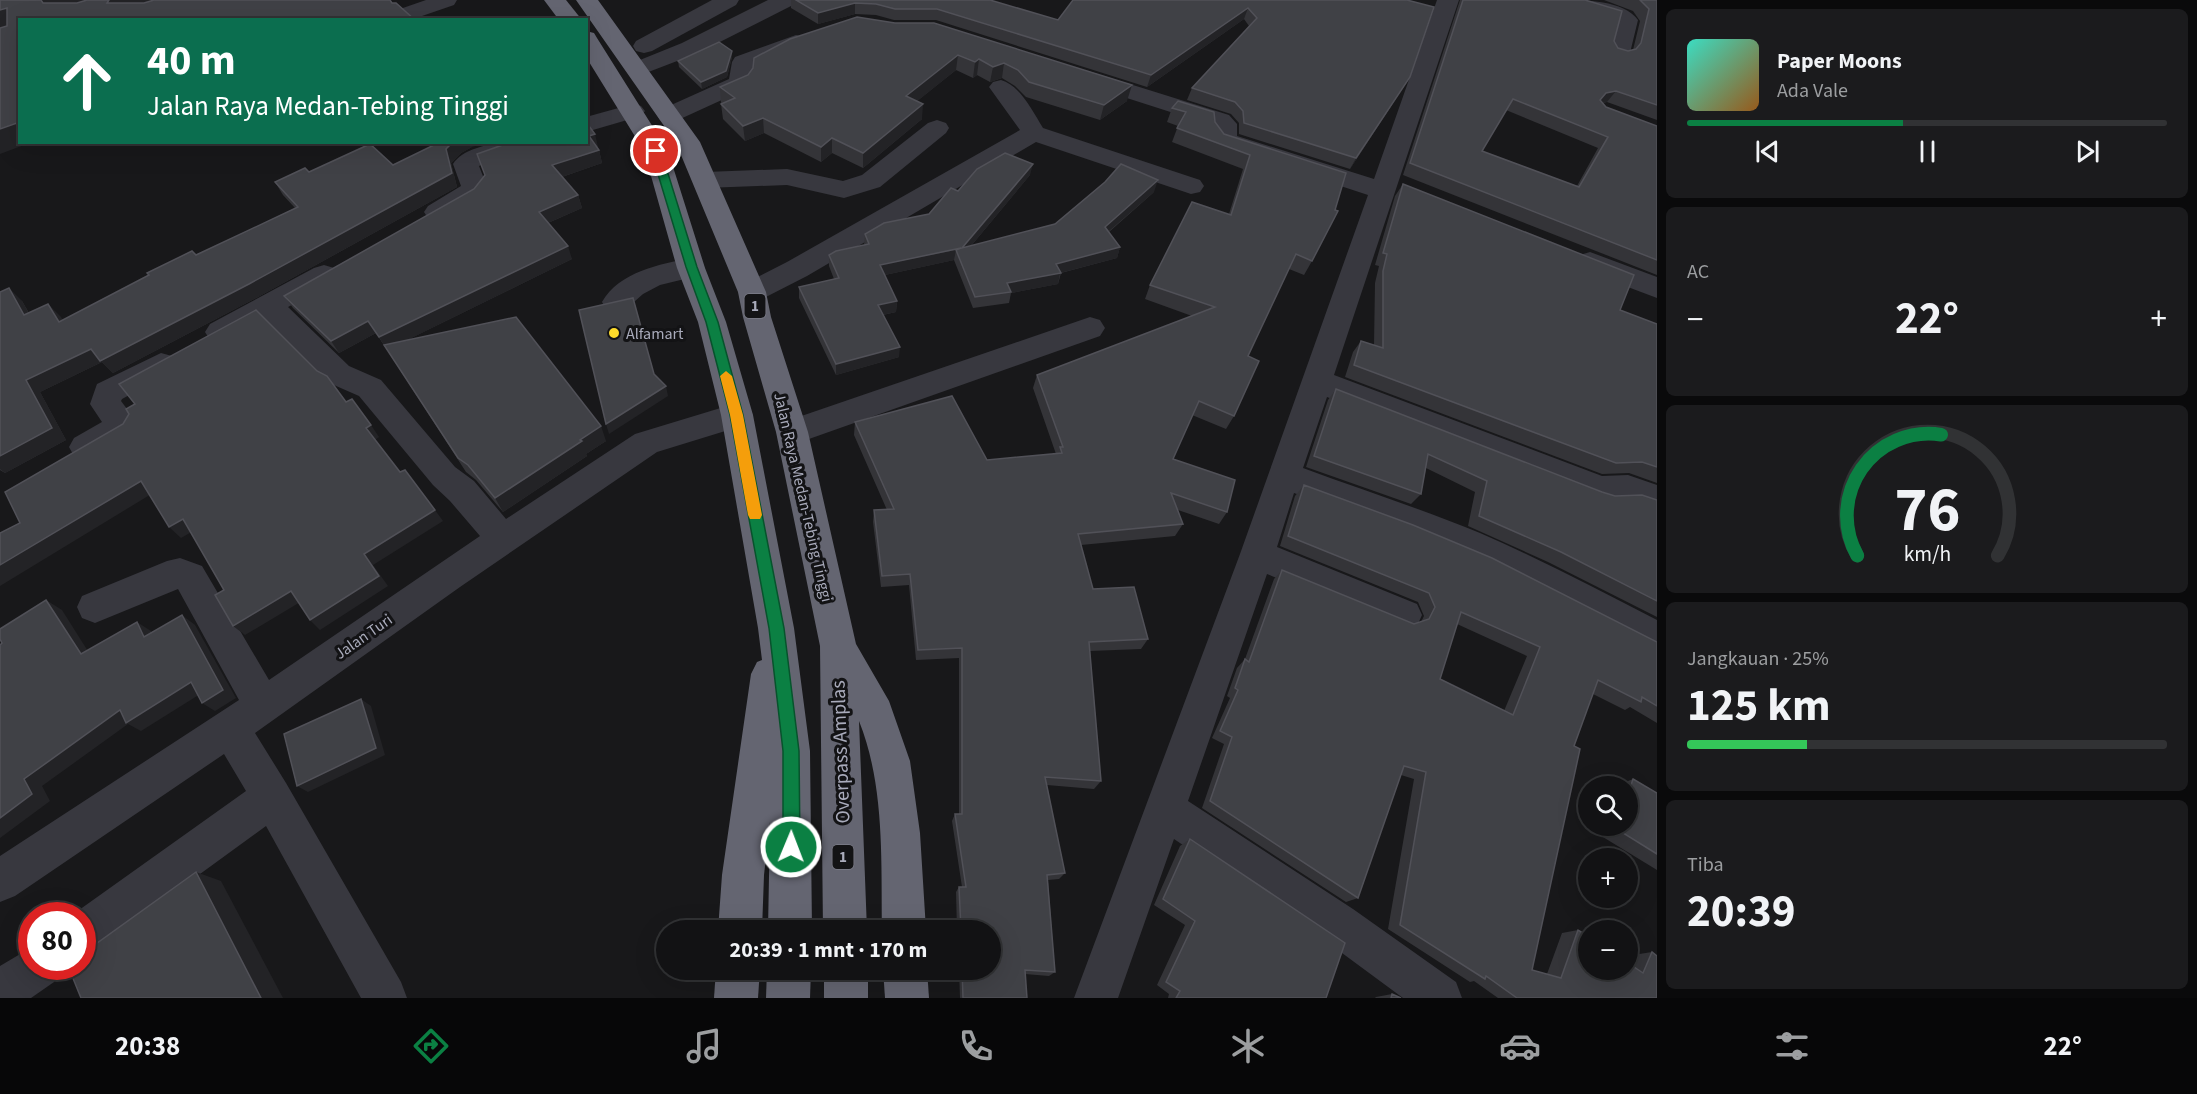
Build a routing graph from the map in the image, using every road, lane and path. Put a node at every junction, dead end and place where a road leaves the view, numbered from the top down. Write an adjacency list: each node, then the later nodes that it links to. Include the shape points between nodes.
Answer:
1 (446, 0): 8 (street)
2 (555, 0): 9 (highway)
3 (587, 0): 13 (highway, Jalan Raya Medan-Tebing Tinggi / 1)
4 (728, 0): 13 (street)
5 (785, 0): 13 (street, via 690,48)
6 (1573, 0): 12 (street, via 1625,17)
7 (1438, 8): 24 (street)
8 (405, 18)
9 (569, 18)
10 (817, 34): 17 (street, via 743,62 740,83)
11 (588, 42): 16 (highway)
12 (1619, 53)
13 (632, 62): 17 (highway, Jalan Raya Medan-Tebing Tinggi / 1)
14 (1070, 72): 24 (street, via 1220,120 1225,124 1223,135 1228,141)
15 (1001, 87): 20 (street)
16 (633, 111): 18 (street); 28 (highway, via 656,151)
17 (669, 115): 22 (highway, Jalan Raya Medan-Tebing Tinggi / 1, via 688,142)
18 (588, 124)
19 (937, 128): 22 (street, via 871,181 844,190 787,177)
20 (1034, 133): 23 (street); 30 (street)
21 (520, 144): 25 (street, via 466,164 475,189)
22 (705, 180): 30 (highway, Jalan Raya Medan-Tebing Tinggi / 1)
23 (1191, 186)
24 (1391, 186): 34 (street)
25 (419, 222)
26 (1570, 254): 29 (street)
27 (349, 261): 32 (street)
28 (691, 267): 31 (street, via 650,276); 35 (highway, via 712,322)
29 (1657, 288)
30 (752, 292): 36 (highway, Jalan Raya Medan-Tebing Tinggi / 1)
31 (616, 302)
32 (268, 306): 37 (street, via 108,392 105,404 123,425); 40 (street, via 339,374 370,388)
33 (1090, 328): 36 (street)
34 (1318, 381): 38 (street); 39 (street, via 1601,490 1628,489)
35 (737, 415): 40 (street, Jalan Turi, via 646,443); 44 (highway)
36 (792, 432): 46 (highway, Jalan Raya Medan-Tebing Tinggi / 1)
37 (56, 463)
38 (1283, 475): 41 (street); 45 (street, via 1492,554)
39 (1657, 499)
40 (503, 539): 47 (street, Jalan Turi)
41 (1257, 554): 43 (street); 50 (street)
42 (95, 607): 47 (street, via 167,576 180,573 190,577)
43 (1404, 615)
44 (776, 628): 52 (highway); 53 (highway, via 791,751)
45 (1657, 639)
46 (838, 646): 54 (highway, Overpass Amplas / 1); 55 (highway, via 884,737 898,804)
47 (263, 706): 48 (street, Jalan Turi)
48 (229, 727): 49 (street); 51 (street, Jalan Turi)
49 (272, 797): 56 (street); 63 (street)
50 (1166, 810): 68 (street); 69 (street, via 1338,924)
51 (0, 881)
52 (741, 920)
53 (790, 920)
54 (845, 920)
55 (904, 920)
56 (96, 924)
57 (18, 980): 62 (street)
58 (737, 980): 64 (highway)
59 (789, 980): 65 (highway)
60 (846, 980): 66 (highway)
61 (906, 980): 67 (highway)
62 (0, 993)
63 (385, 998)
64 (736, 998)
65 (788, 998)
66 (846, 998)
67 (907, 998)
68 (1096, 998)
69 (1440, 998)

